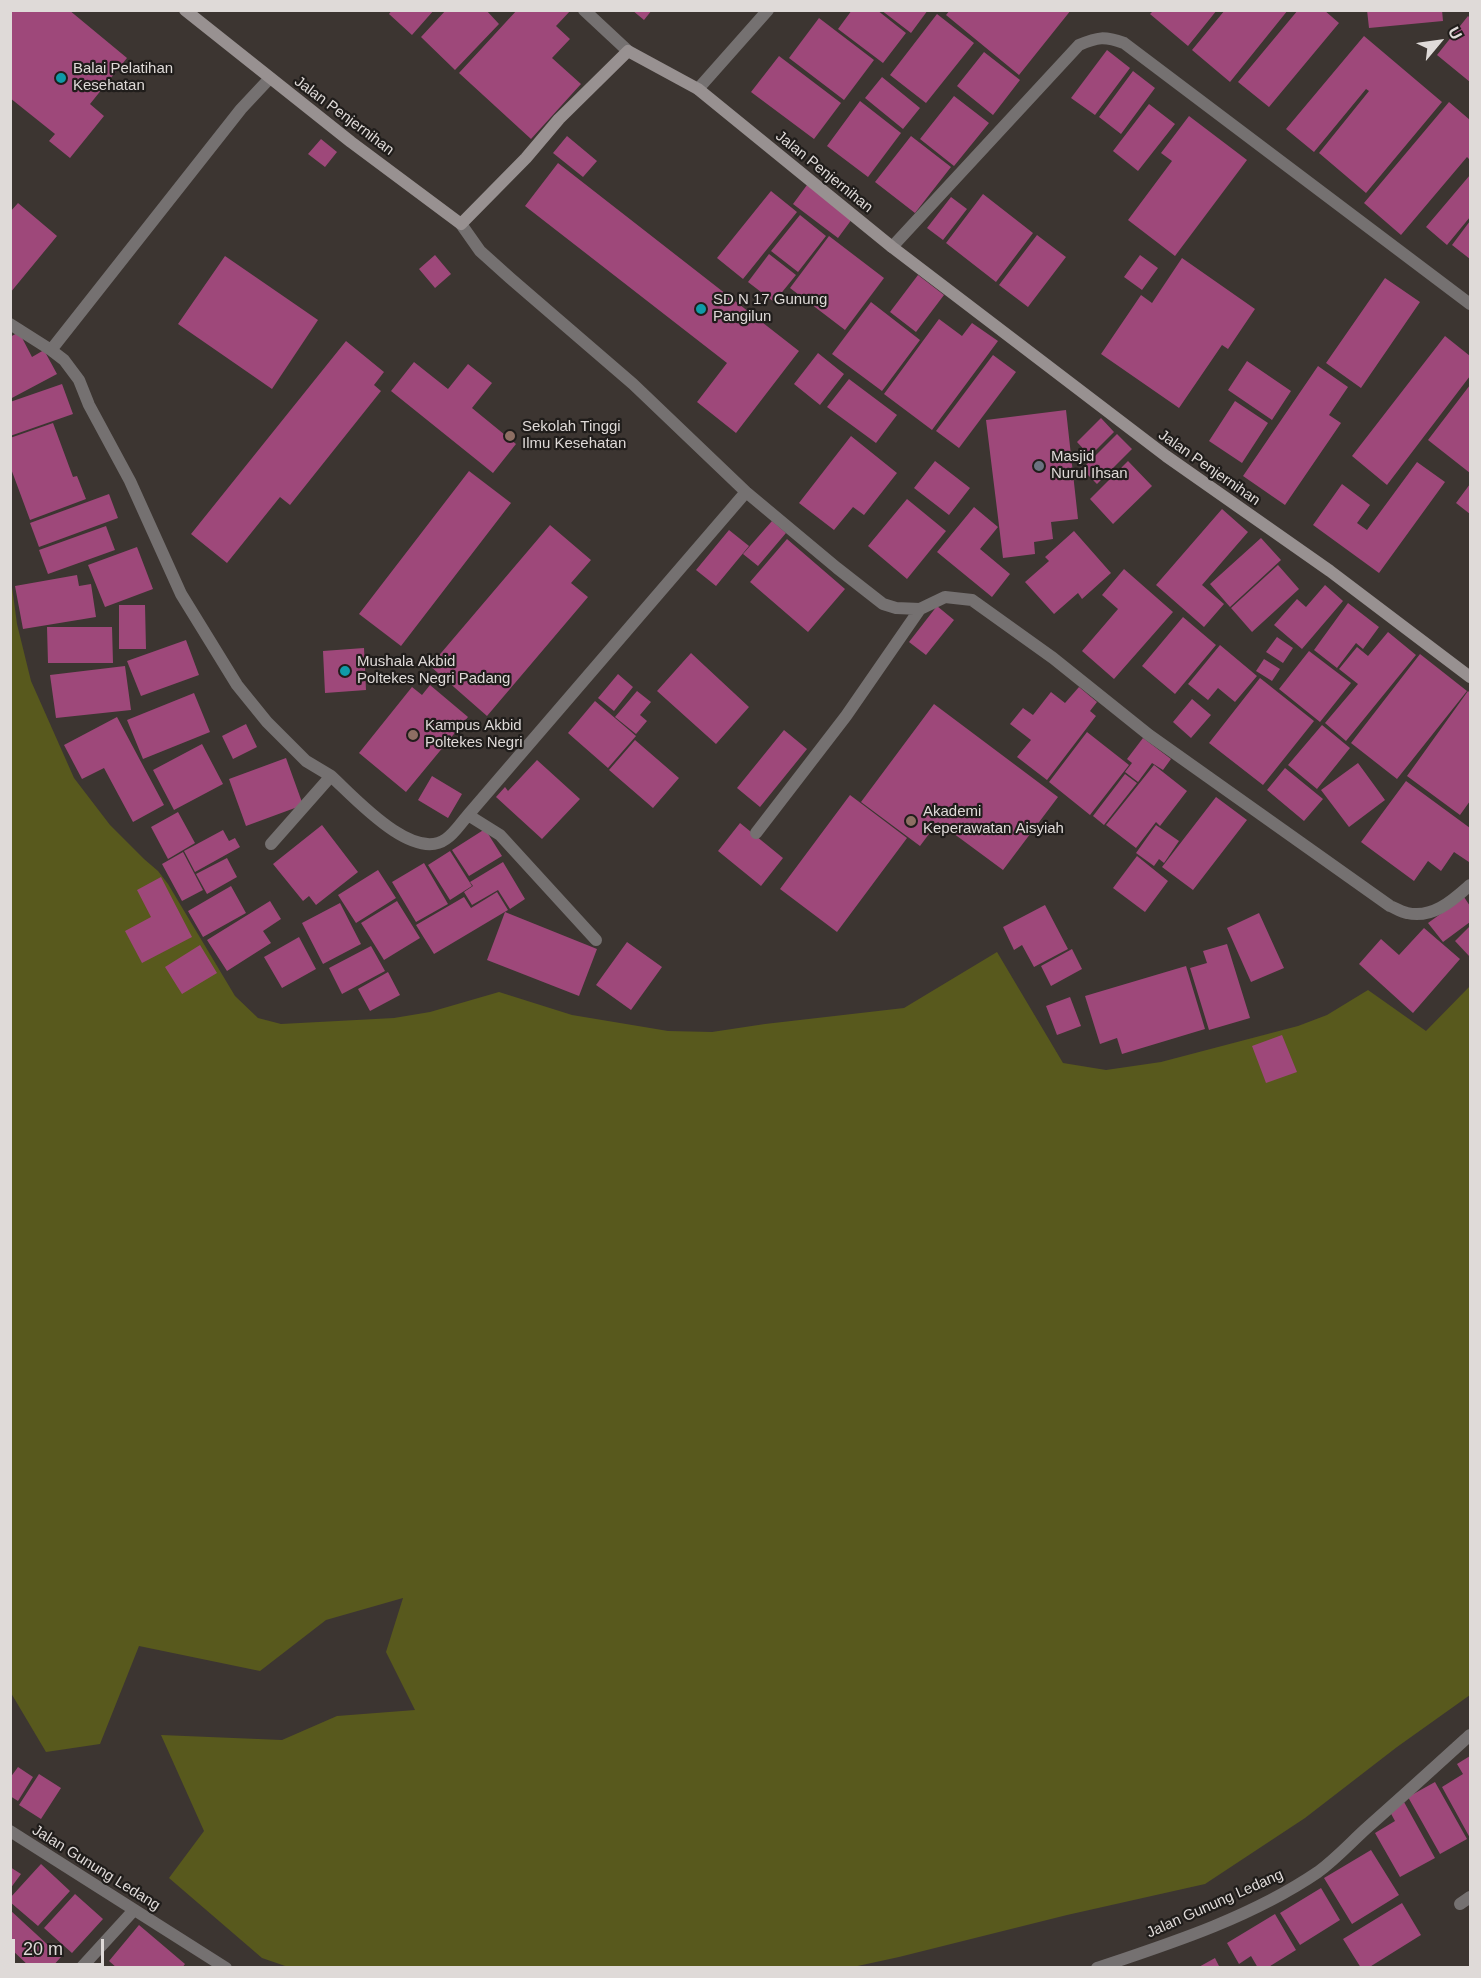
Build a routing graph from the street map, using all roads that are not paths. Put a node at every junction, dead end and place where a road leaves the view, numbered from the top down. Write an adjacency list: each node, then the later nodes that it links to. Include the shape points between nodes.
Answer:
1 (185, 10): 5 (street, Jalan Penjernihan)
2 (584, 10): 4 (street)
3 (768, 10): 6 (street)
4 (628, 51): 6 (street, Jalan Penjernihan); 7 (street)
5 (270, 78): 7 (street, Jalan Penjernihan); 11 (street, via 241,109)
6 (698, 89): 8 (street, Jalan Penjernihan)
7 (461, 224): 12 (street, via 480,251 633,384)
8 (892, 247): 9 (street, via 1079,45 1107,37 1124,43); 14 (street, Jalan Penjernihan, via 1166,456 1330,571)
9 (1470, 304)
10 (10, 324): 11 (street)
11 (51, 350): 15 (street, via 79,380 181,594 237,685 306,761)
12 (746, 492): 13 (street, via 883,604); 16 (street)
13 (920, 609): 17 (street, via 846,716); 19 (street, via 945,597 972,600 1053,658 1149,735 1389,906 1408,913 1438,910)
14 (1470, 677)
15 (331, 776): 16 (street, via 372,814 414,843 432,845 446,840); 18 (street)
16 (468, 815): 20 (street, via 500,835)
17 (756, 833)
18 (271, 844)
19 (1470, 885)
20 (596, 940)
21 (1470, 1735): 26 (street, Jalan Gunung Ledang, via 1346,1850 1276,1898 1193,1934)
22 (10, 1831): 23 (street, Jalan Gunung Ledang)
23 (134, 1910): 24 (street); 25 (street, Jalan Gunung Ledang)
24 (81, 1968)
25 (226, 1968)
26 (1097, 1968)

